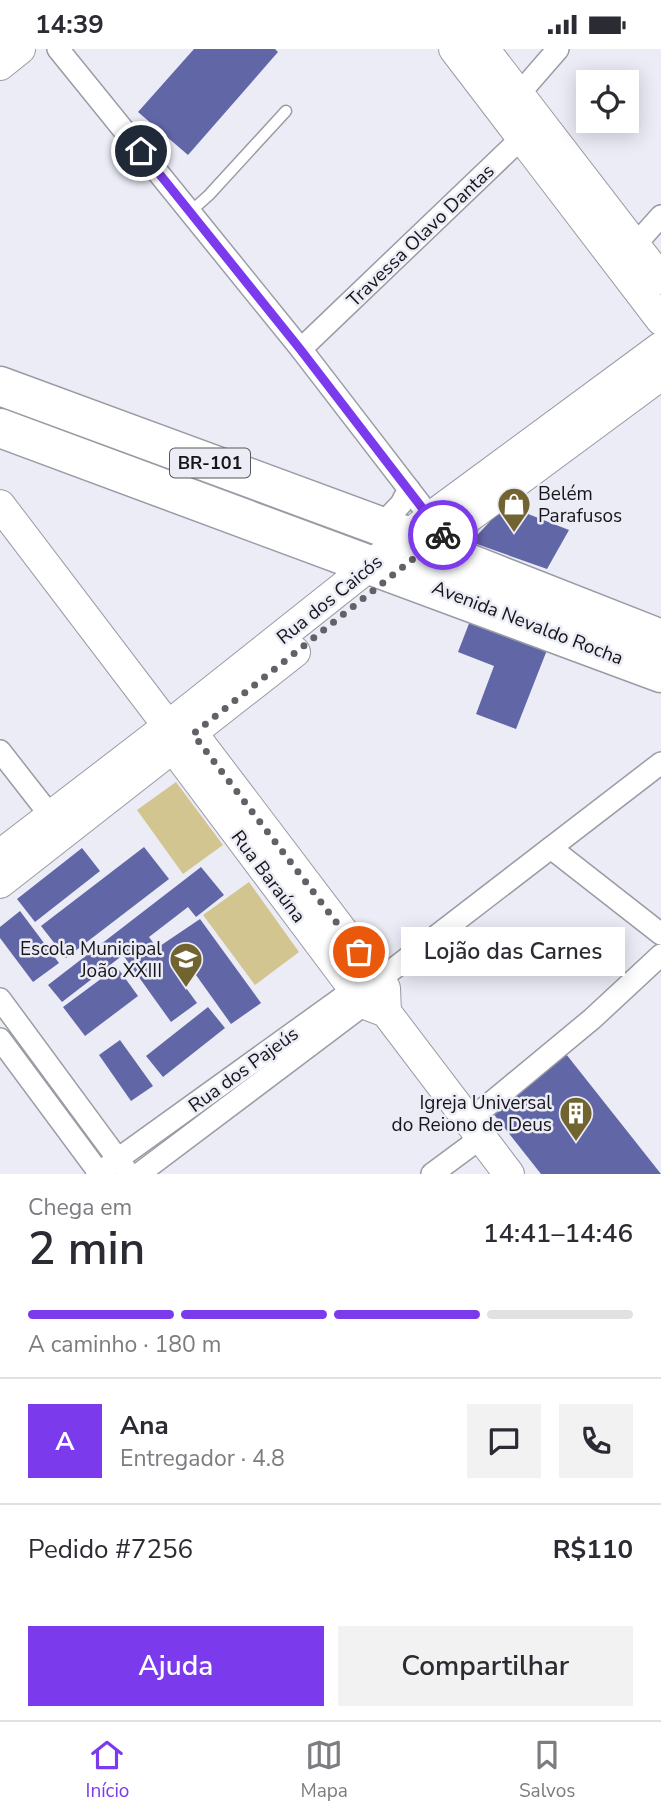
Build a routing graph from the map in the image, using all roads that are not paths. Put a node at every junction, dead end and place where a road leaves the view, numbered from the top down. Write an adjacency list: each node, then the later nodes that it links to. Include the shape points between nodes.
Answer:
1 (20, 49): 6 (street)
2 (58, 49): 10 (street)
3 (454, 49): 7 (street)
4 (484, 49): 7 (street)
5 (558, 49): 7 (street)
6 (0, 65)
7 (511, 104): 9 (street)
8 (286, 111): 10 (lane)
9 (530, 129): 12 (street); 16 (street, Travessa Olavo Dantas)
10 (190, 212): 16 (street)
11 (661, 216): 12 (street)
12 (627, 254): 13 (street); 14 (street)
13 (661, 279)
14 (661, 320)
15 (661, 347): 26 (street, Rua dos Caicós)
16 (300, 349): 24 (street)
17 (661, 375): 26 (street, Rua dos Caicós)
18 (0, 386): 20 (highway, Avenida Nevaldo Rocha / BR-101)
19 (0, 393): 20 (lane)
20 (41, 401): 26 (highway, Avenida Nevaldo Rocha / BR-101)
21 (0, 428): 22 (highway, Avenida Nevaldo Rocha / BR-101)
22 (119, 472): 23 (lane); 26 (highway, Avenida Nevaldo Rocha / BR-101)
23 (171, 477)
24 (409, 489): 26 (street); 26 (street, via 401,504)
25 (0, 505): 29 (street, Rua Baraúna)
26 (402, 543): 27 (highway, Avenida Nevaldo Rocha / BR-101); 28 (highway, Avenida Nevaldo Rocha / BR-101); 29 (street, Rua dos Caicós)
27 (661, 639)
28 (661, 673)
29 (178, 736): 32 (street, Rua dos Caicós); 35 (street, Rua dos Caicós); 38 (street, Rua Baraúna)
30 (0, 751): 32 (street)
31 (661, 763): 33 (street, Rua dos Pajeús)
32 (50, 815): 34 (street, Rua dos Caicós)
33 (551, 848): 36 (street); 38 (street, Rua dos Pajeús)
34 (0, 855)
35 (0, 883)
36 (661, 934)
37 (661, 955): 41 (street)
38 (376, 990): 41 (street, Rua Baraúna); 42 (street, Rua dos Pajeús); 44 (street, Rua dos Pajeús)
39 (0, 999): 42 (street)
40 (0, 1039): 43 (street)
41 (476, 1129): 45 (street); 46 (street, Rua Baraúna)
42 (123, 1166): 43 (street, Rua dos Pajeús)
43 (99, 1174)
44 (139, 1174)
45 (432, 1174)
46 (509, 1174)

